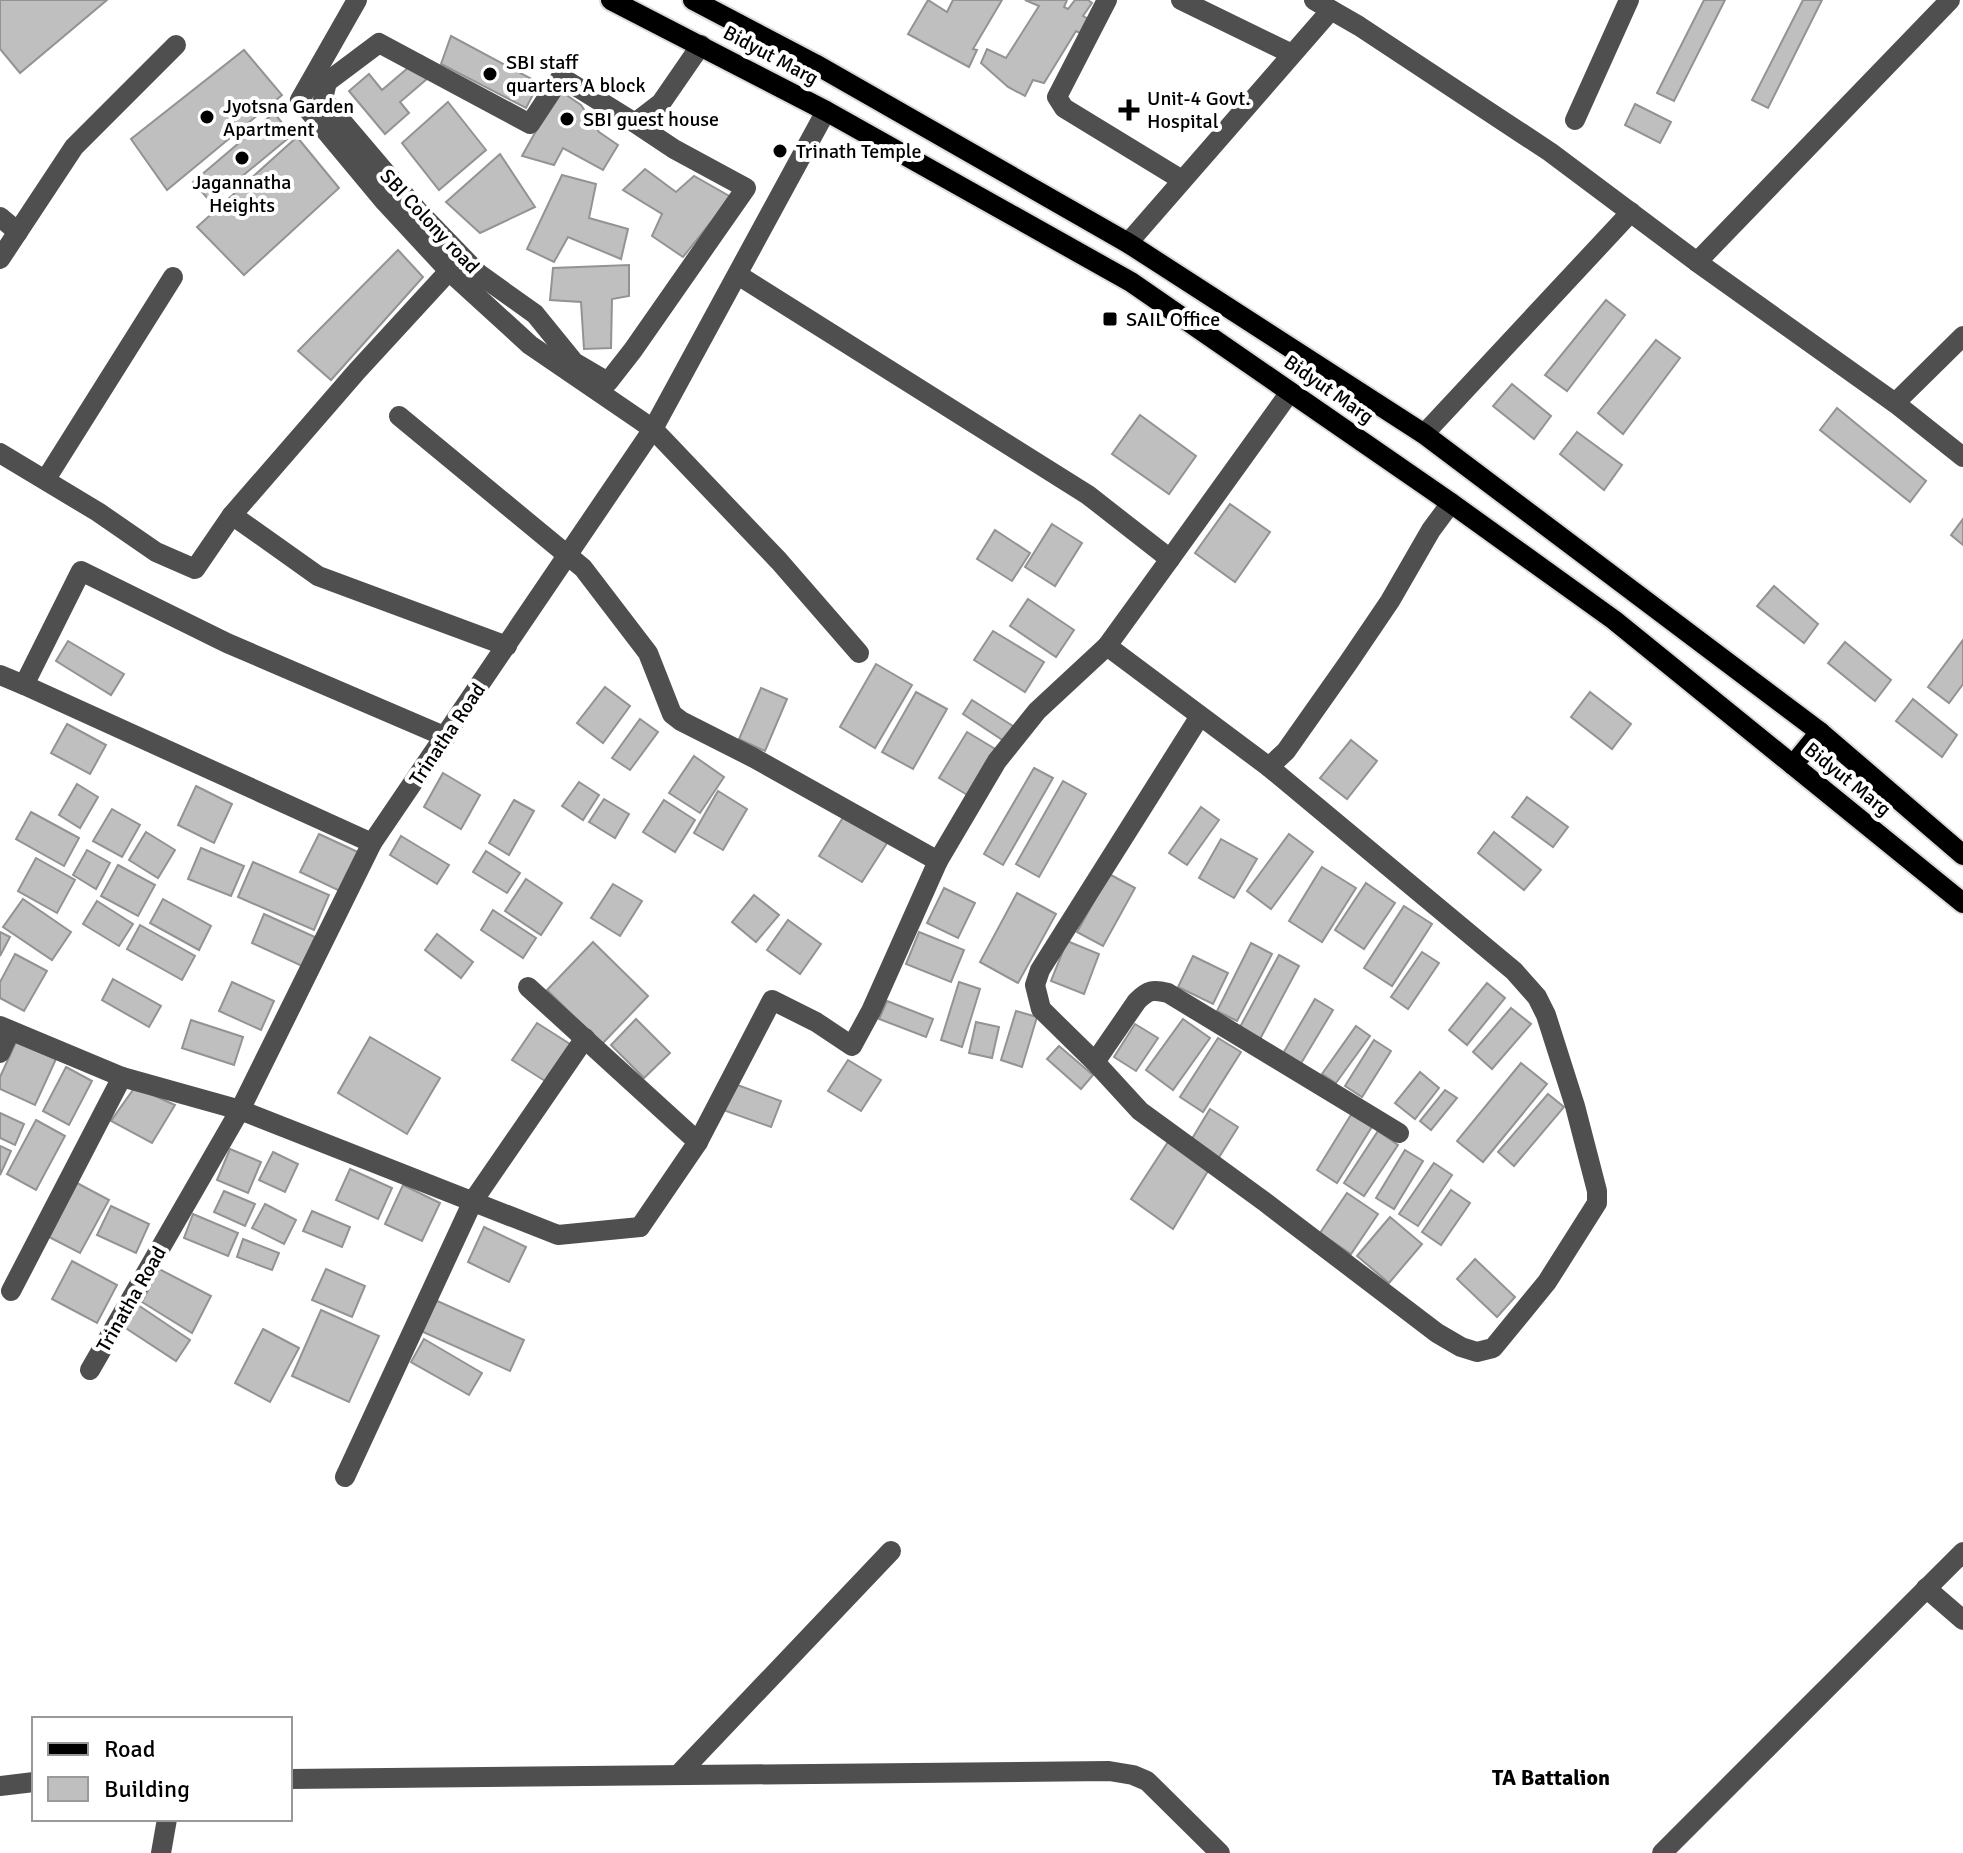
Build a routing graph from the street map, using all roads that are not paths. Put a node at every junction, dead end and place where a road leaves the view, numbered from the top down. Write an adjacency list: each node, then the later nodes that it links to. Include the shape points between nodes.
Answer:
1 (357, 0): 22 (street, via 300,100)
2 (611, 0): 10 (main road, Bidyut Marg)
3 (693, 0): 19 (main road, Bidyut Marg)
4 (1107, 0): 15 (street, via 1057,97 1064,108)
5 (1181, 0): 11 (street)
6 (1629, 0): 13 (street)
7 (1950, 0): 21 (street)
8 (1322, 5): 11 (street); 16 (street, via 1550,152)
9 (176, 45): 18 (street, via 74,147)
10 (701, 45): 12 (main road, Bidyut Marg); 14 (street, via 661,103)
11 (1292, 54): 15 (street)
12 (826, 111): 23 (street, Trinatha Road); 26 (main road, Bidyut Marg, via 1131,282)
13 (1575, 120)
14 (635, 123): 14 (street, SBI Colony road, via 746,188 608,382 574,362 535,314 479,274 323,99 327,82 379,43 530,124 561,77)
15 (1182, 180): 19 (street)
16 (1631, 212): 21 (street); 30 (street)
17 (0, 217): 18 (street)
18 (18, 232): 20 (street)
19 (1128, 243): 30 (main road, Bidyut Marg)
20 (0, 259)
21 (1697, 262): 27 (street)
22 (449, 271): 29 (street, via 530,345); 35 (street)
23 (738, 275): 29 (street, Trinatha Road); 37 (street, via 1088,495)
24 (173, 277): 33 (street)
25 (1963, 336): 27 (street)
26 (1290, 392): 34 (main road, Bidyut Marg); 37 (street)
27 (1895, 403): 32 (street)
28 (399, 416): 36 (street)
29 (653, 429): 36 (street, Trinatha Road); 40 (street)
30 (1424, 434): 44 (main road, Bidyut Marg)
31 (0, 453): 33 (street)
32 (1963, 457)
33 (46, 479): 35 (street, via 156,552 195,569)
34 (1451, 503): 46 (main road, Bidyut Marg, via 1614,620); 47 (street, via 1348,663)
35 (232, 515): 38 (street, via 318,576)
36 (568, 556): 38 (street, Trinatha Road); 50 (street, via 648,653 672,714)
37 (1170, 559): 39 (street)
38 (507, 646): 45 (street, Trinatha Road)
39 (1107, 646): 43 (street); 50 (street, via 1018,732)
40 (859, 653)
41 (0, 675): 42 (street)
42 (24, 685): 45 (street, via 81,571 227,643); 48 (street)
43 (1200, 716): 47 (street); 56 (street, via 1035,985 1041,1009)
44 (1820, 732): 46 (main road); 49 (main road, Bidyut Marg)
45 (446, 737): 48 (street, Trinatha Road)
46 (1793, 765): 51 (main road, Bidyut Marg)
47 (1269, 767): 56 (street, via 1514,971 1537,997 1597,1191 1590,1217 1547,1282 1493,1348 1477,1352 1461,1347 1140,1111)
48 (372, 843): 58 (street, Trinatha Road)
49 (1963, 855)
50 (938, 861): 60 (street, via 852,1046 772,1000)
51 (1963, 903)
52 (528, 987): 54 (street)
53 (5, 1028): 55 (street); 57 (street)
54 (585, 1038): 60 (street); 61 (street)
55 (0, 1053)
56 (1095, 1062): 59 (street, via 1137,1001 1154,989)
57 (122, 1077): 58 (street); 62 (street)
58 (240, 1110): 61 (street); 63 (street, Trinatha Road)
59 (1399, 1133)
60 (698, 1142): 61 (street, via 640,1227 558,1235)
61 (473, 1201): 64 (street)
62 (11, 1291)
63 (90, 1370)
64 (345, 1477)
65 (891, 1551): 69 (street)
66 (1963, 1552): 67 (street)
67 (1926, 1588): 68 (street); 76 (street)
68 (1963, 1620)
69 (678, 1775): 70 (street); 75 (street, via 1109,1771 1147,1781)
70 (292, 1779)
71 (32, 1782): 72 (street)
72 (0, 1786)
73 (167, 1821): 74 (street)
74 (161, 1853)
75 (1220, 1853)
76 (1662, 1853)

